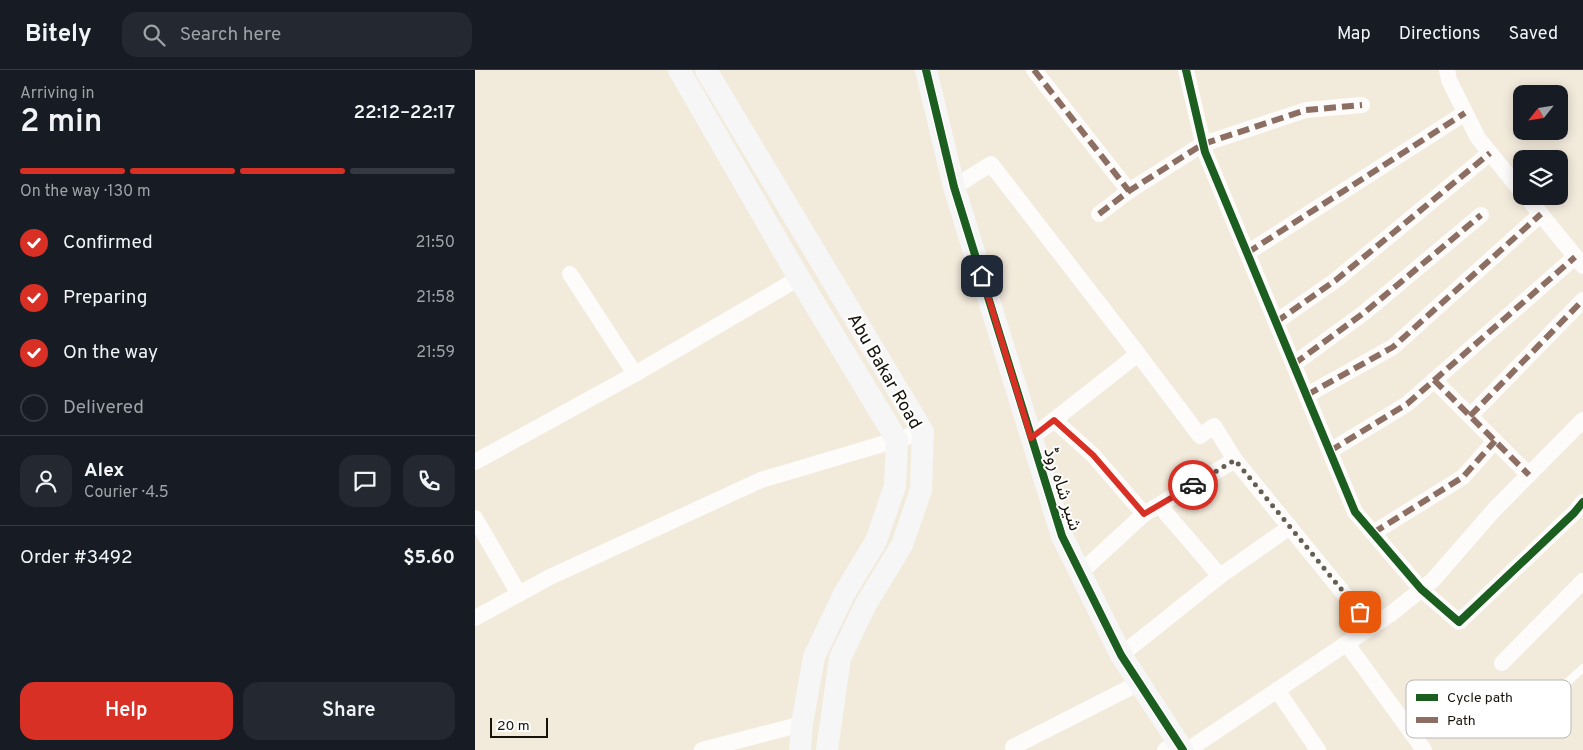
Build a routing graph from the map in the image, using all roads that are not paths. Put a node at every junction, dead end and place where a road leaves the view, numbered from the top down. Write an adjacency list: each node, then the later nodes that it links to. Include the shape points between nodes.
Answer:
1 (679, 70): 21 (main road, Abu Bakar Road)
2 (706, 70): 32 (main road, Abu Bakar Road)
3 (926, 70): 12 (main road, شیر شاہ روڈ)
4 (1034, 70): 13 (street)
5 (1186, 70): 9 (street)
6 (1447, 70): 8 (street)
7 (1362, 105): 9 (street, via 1305,110)
8 (1465, 112): 10 (street); 18 (street)
9 (1203, 144): 13 (street); 18 (street)
10 (1490, 153): 11 (street); 23 (street, via 1336,280)
11 (1513, 181)
12 (955, 186): 24 (street, via 991,164); 33 (main road, شیر شاہ روڈ)
13 (1129, 191): 15 (street)
14 (1534, 205): 16 (street)
15 (1099, 214)
16 (1541, 214): 19 (street); 28 (street, via 1393,347)
17 (1481, 215): 25 (street, via 1365,312)
18 (1247, 253): 23 (street)
19 (1579, 261): 27 (street)
20 (570, 274): 26 (street)
21 (799, 278): 26 (street); 34 (main road, Abu Bakar Road)
22 (1583, 300): 29 (street)
23 (1276, 322): 25 (street)
24 (1138, 354): 30 (street); 37 (street, via 1200,436 1214,426)
25 (1294, 364): 28 (street)
26 (635, 374): 38 (street)
27 (1434, 380): 29 (street); 36 (street, via 1407,404)
28 (1307, 396): 36 (street)
29 (1470, 416): 35 (street)
30 (1054, 420): 33 (street); 42 (street, via 1093,455)
31 (1583, 420): 39 (street)
32 (923, 432): 34 (street); 67 (main road, Abu Bakar Road, via 921,490 903,545 866,604 840,658)
33 (1031, 438): 46 (main road, شیر شاہ روڈ, via 1062,536)
34 (897, 440): 50 (street, via 761,480); 60 (main road, Abu Bakar Road, via 895,486 875,541 844,594 814,657)
35 (1495, 441): 39 (street); 45 (street, via 1463,476)
36 (1330, 451): 45 (street, via 1355,512)
37 (1235, 460): 41 (street); 44 (street)
38 (475, 462)
39 (1529, 474): 49 (street, via 1433,580)
40 (1583, 502): 49 (street, via 1459,622)
41 (1159, 505): 42 (street); 47 (street)
42 (1144, 514): 46 (street)
43 (475, 518): 50 (street)
44 (1290, 527): 47 (street); 52 (street)
45 (1373, 533): 49 (street)
46 (1080, 573): 54 (main road, شیر شاہ روڈ)
47 (1220, 576): 54 (street)
48 (1583, 581): 55 (street)
49 (1421, 589): 52 (street)
50 (519, 594): 51 (street)
51 (475, 618)
52 (1371, 627): 53 (street)
53 (1347, 644): 59 (street); 61 (street)
54 (1121, 655): 58 (main road, شیر شاہ روڈ)
55 (1502, 662)
56 (1583, 668): 57 (lane)
57 (1570, 680)
58 (1139, 683): 63 (street); 64 (main road, شیر شاہ روڈ)
59 (1277, 690): 64 (street); 68 (street)
60 (801, 724): 65 (street); 66 (main road, Abu Bakar Road)
61 (1406, 725)
62 (1416, 738): 69 (street)
63 (1013, 747)
64 (1179, 748)
65 (702, 750)
66 (800, 750)
67 (827, 750)
68 (1318, 750)
69 (1424, 750)

